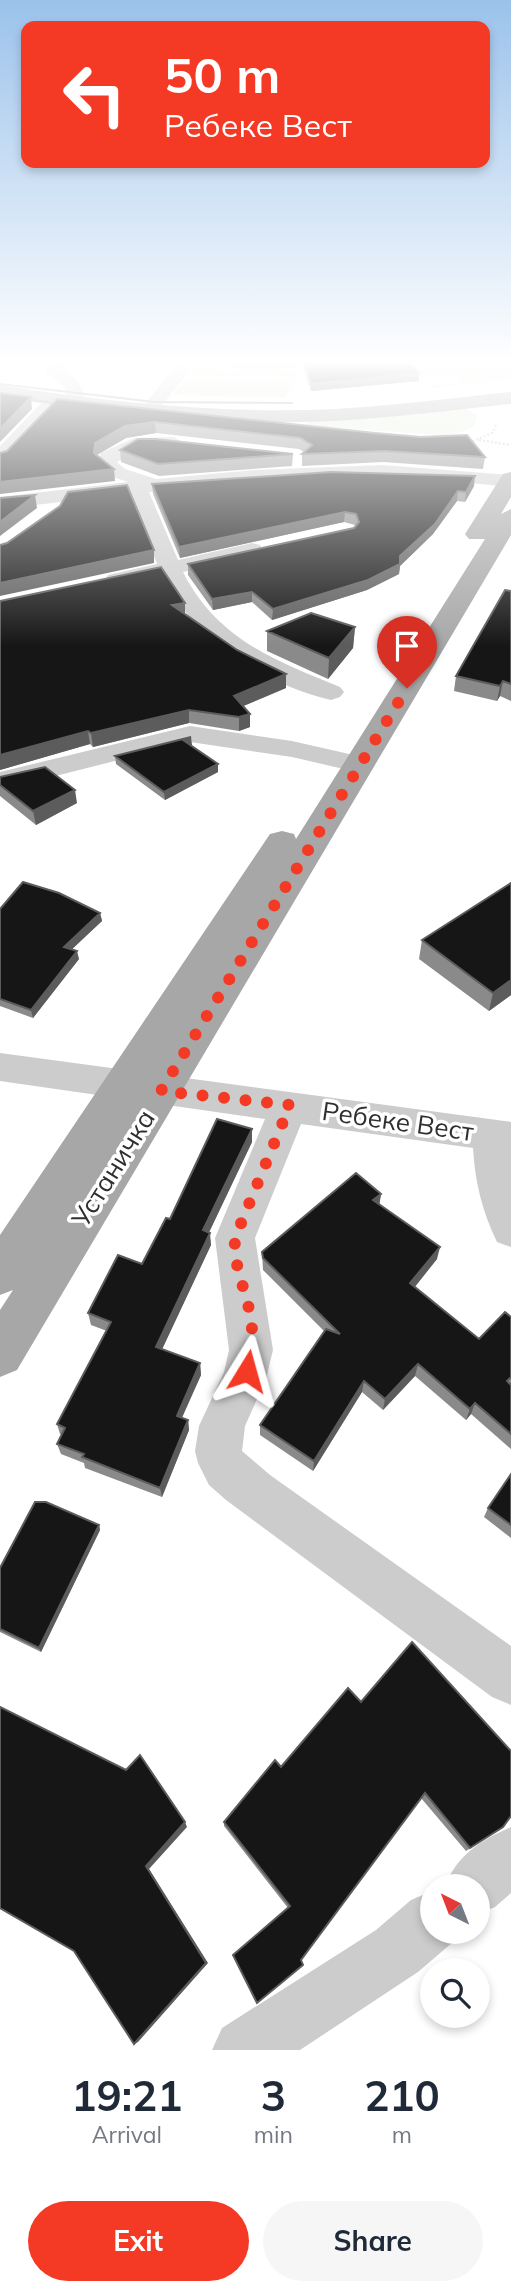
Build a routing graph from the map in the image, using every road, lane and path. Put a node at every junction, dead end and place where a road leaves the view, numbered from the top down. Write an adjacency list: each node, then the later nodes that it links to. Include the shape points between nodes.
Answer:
1 (112, 455): 5 (street, via 107,463 113,471)
2 (275, 455): 3 (street)
3 (382, 470): 4 (street); 5 (street)
4 (511, 481): 15 (main road, Устаничка)
5 (159, 485): 6 (street)
6 (137, 488): 7 (street); 12 (street)
7 (60, 497): 8 (street); 9 (street, via 57,508)
8 (0, 503)
9 (43, 519)
10 (507, 529): 15 (main road, Устаничка)
11 (278, 545): 12 (street)
12 (172, 567): 13 (street); 14 (street, via 189,603 208,625 268,665)
13 (93, 585)
14 (331, 692)
15 (348, 762): 16 (street, via 190,734); 18 (main road, Устаничка)
16 (0, 781)
17 (0, 1067): 18 (street, Ребеке Вест)
18 (142, 1088): 19 (street, Ребеке Вест); 22 (main road, Устаничка); 23 (main road, Устаничка)
19 (290, 1105): 20 (street, Ребеке Вест); 24 (street, via 235,1238 234,1259 253,1342 247,1371 222,1427 218,1450 223,1466)
20 (502, 1137): 21 (street, via 493,1173 500,1207)
21 (511, 1229)
22 (0, 1275)
23 (0, 1354)
24 (511, 1678)
25 (511, 1856): 26 (street)
26 (489, 1874)
27 (420, 1931): 28 (street)
28 (244, 2050)

